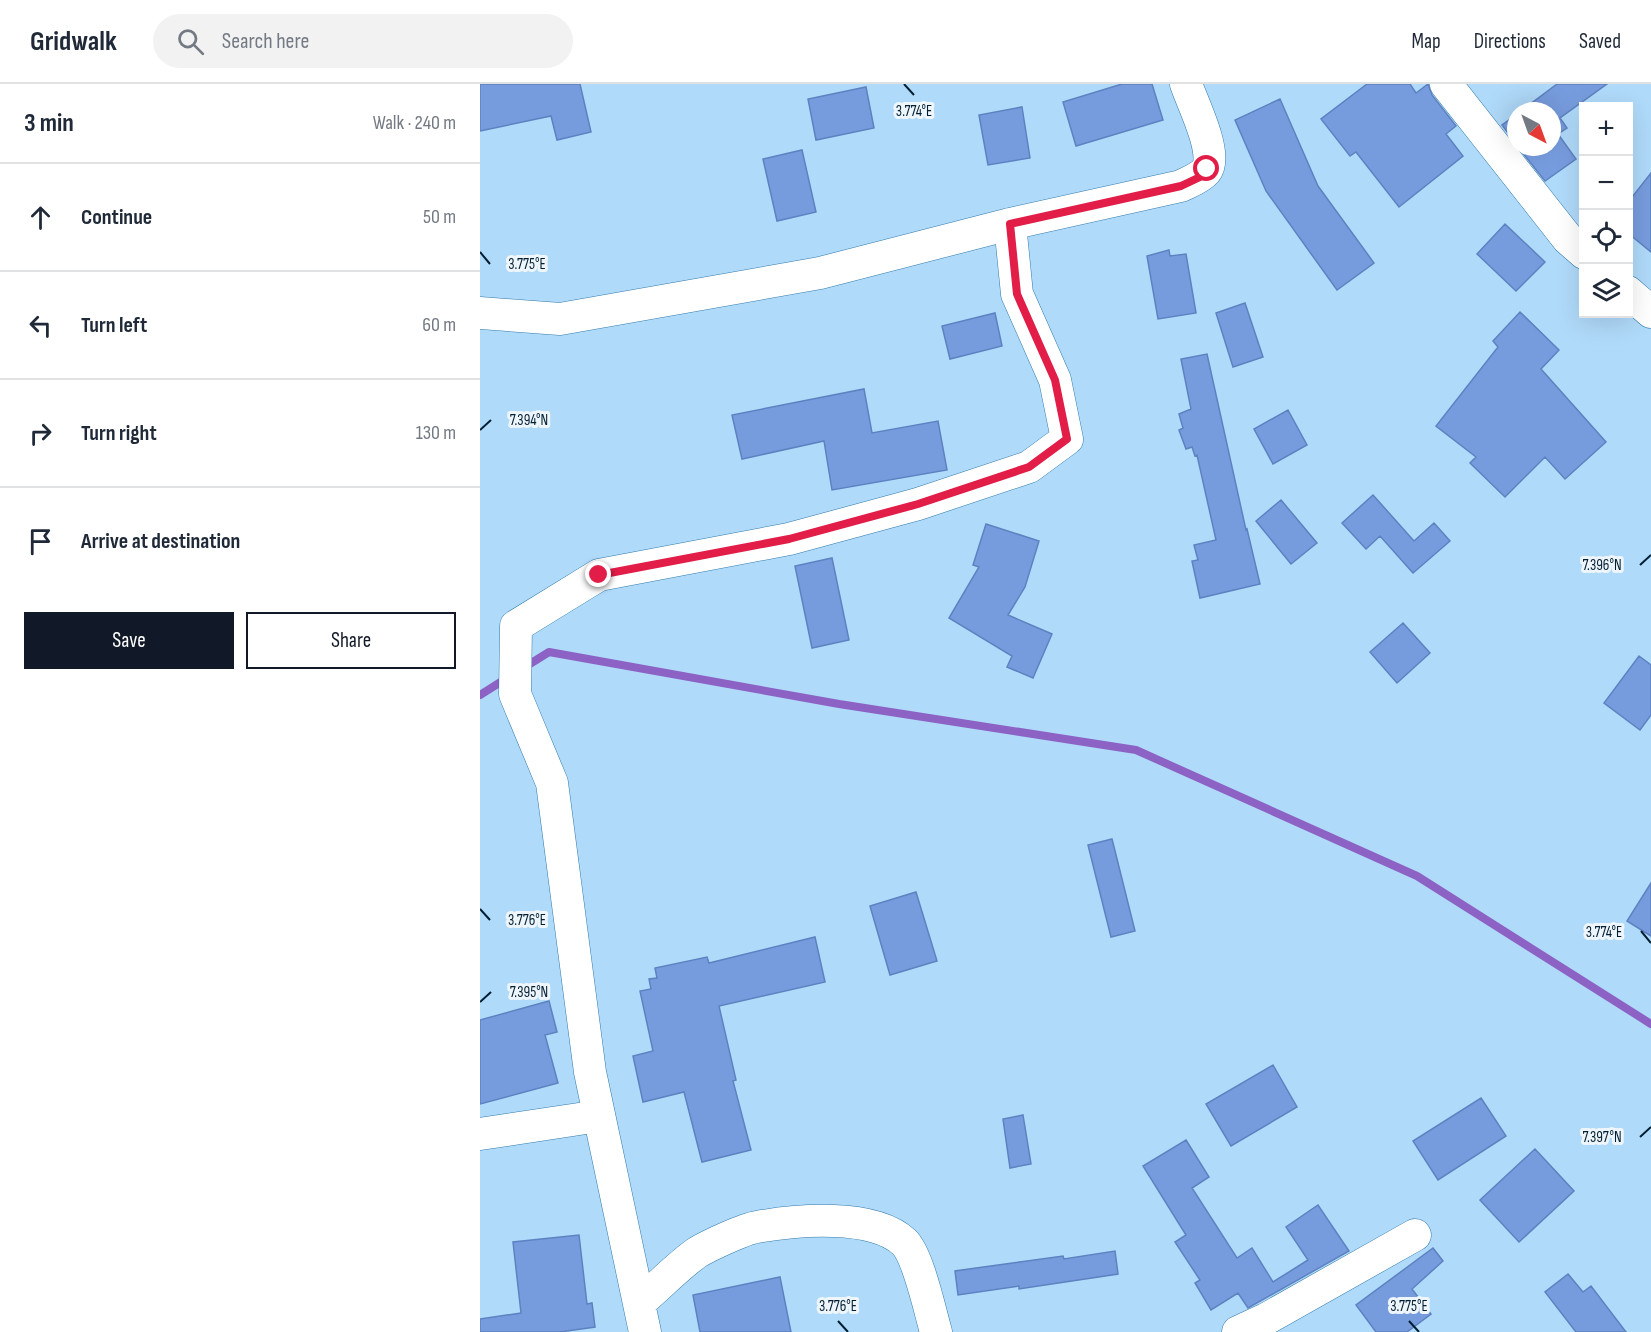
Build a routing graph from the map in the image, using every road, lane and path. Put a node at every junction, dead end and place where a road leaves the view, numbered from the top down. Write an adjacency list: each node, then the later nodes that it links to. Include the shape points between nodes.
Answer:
1 (1186, 84): 3 (street, via 1210,159 1200,177 1181,186)
2 (1446, 84): 4 (street)
3 (1010, 224): 7 (street, via 820,273 560,319); 8 (street, via 1017,294 1055,380 1067,439 1029,467 918,504 789,539 599,575 516,626 514,694 552,783)
4 (1579, 249)
5 (1633, 296): 6 (street)
6 (1651, 312)
7 (480, 313)
8 (599, 1116): 9 (street); 11 (street)
9 (480, 1134)
10 (1415, 1235): 13 (street)
11 (642, 1318): 12 (street, via 698,1253 707,1248 755,1227 826,1220 873,1225 906,1244)
12 (936, 1332)
13 (1238, 1332)

